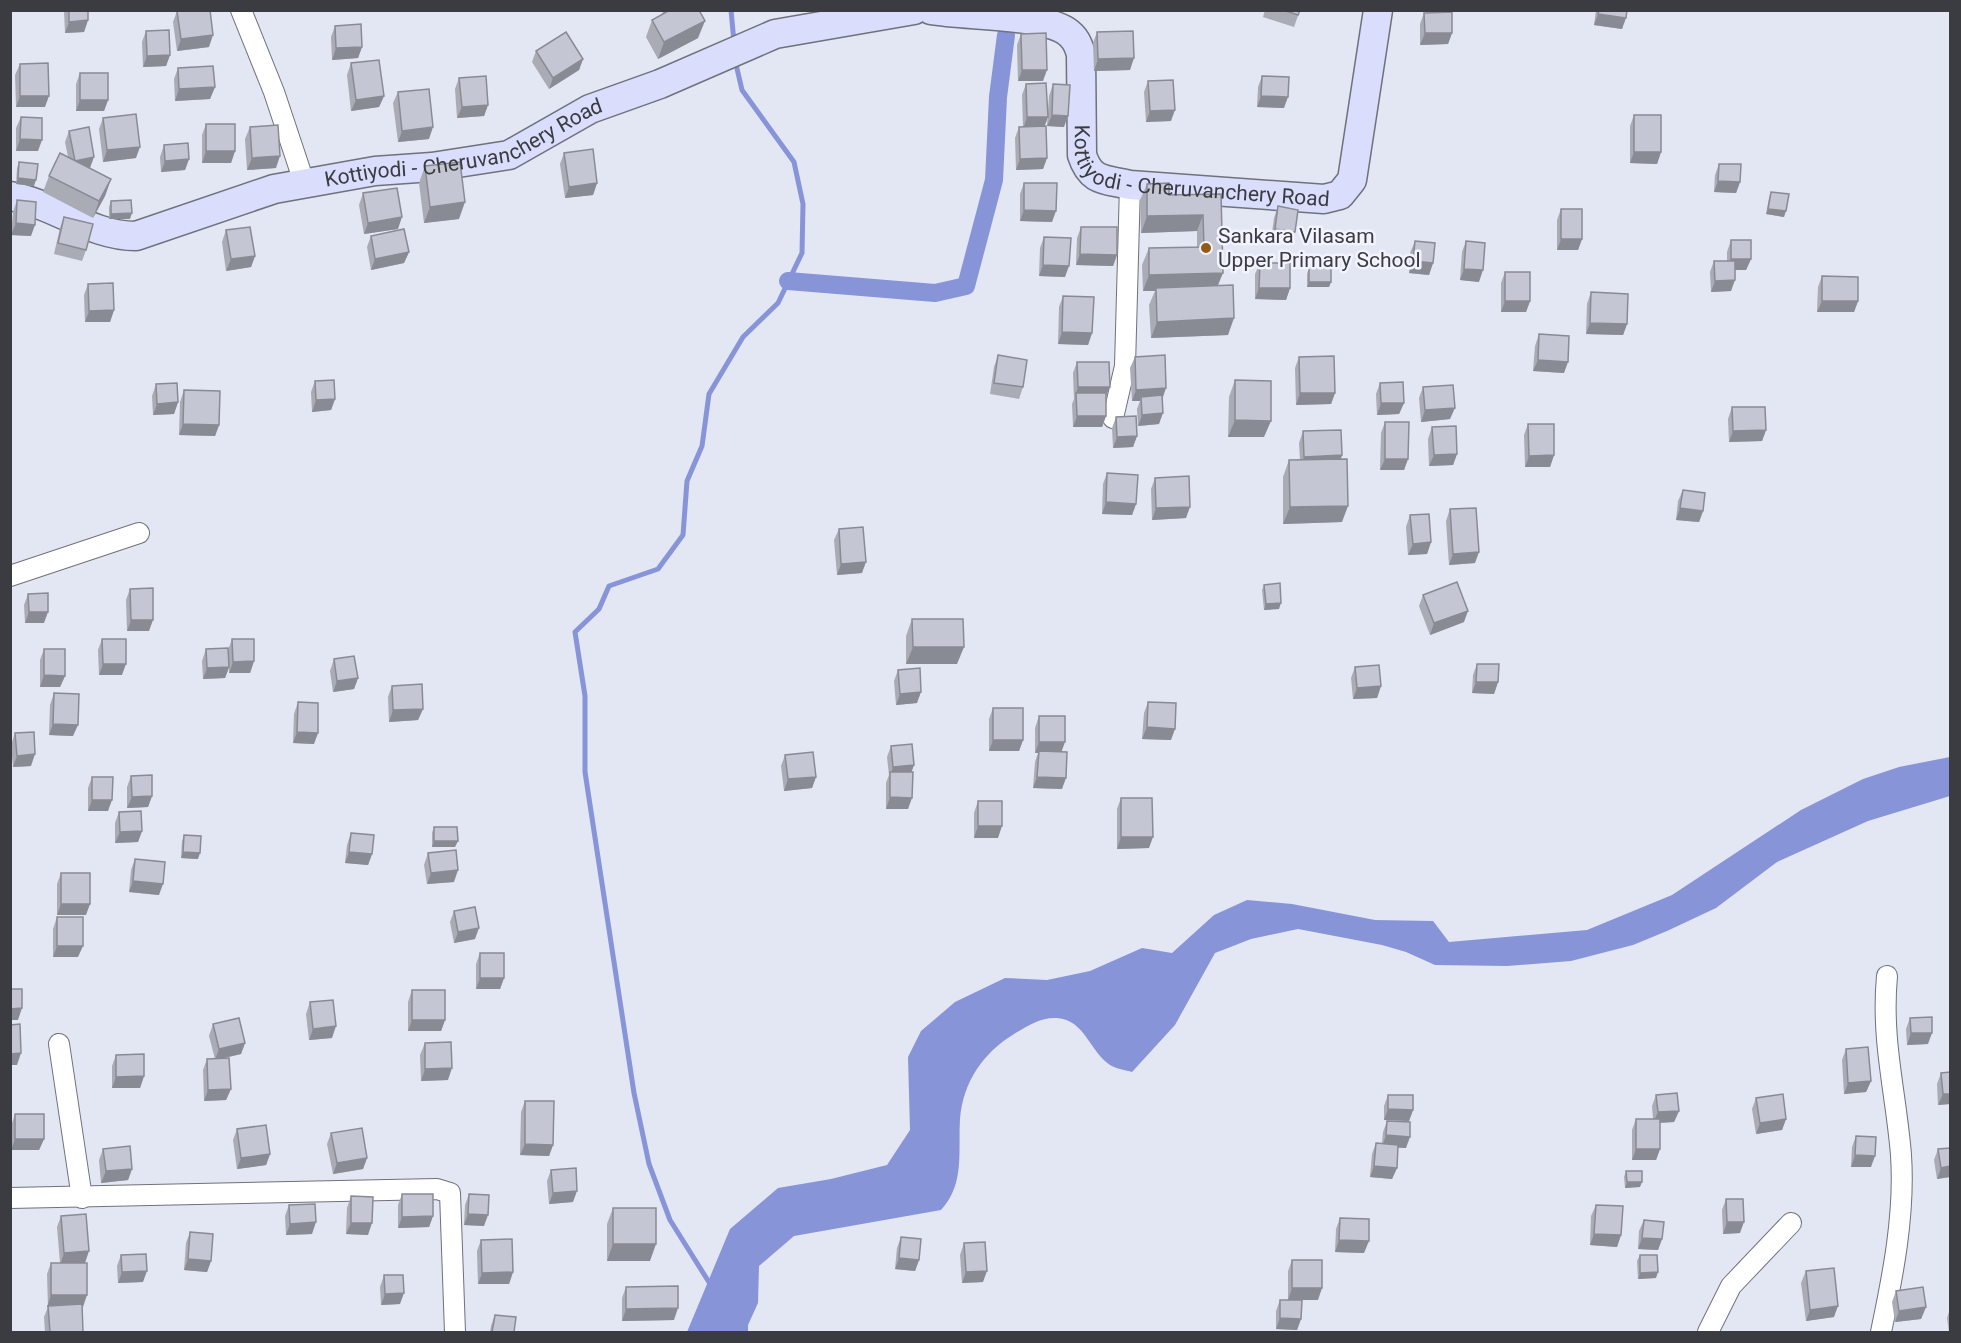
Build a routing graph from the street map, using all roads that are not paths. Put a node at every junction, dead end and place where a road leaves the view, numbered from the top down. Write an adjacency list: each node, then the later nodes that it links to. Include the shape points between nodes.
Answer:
1 (241, 10): 5 (street)
2 (914, 10): 5 (main road, Kottiyodi - Cheruvanchery Road, via 775,34 660,84 590,109 509,155)
3 (931, 10): 6 (main road, Kottiyodi - Cheruvanchery Road, via 1038,21 1064,30 1076,40 1081,54 1082,155 1087,169 1099,179)
4 (1378, 10): 6 (main road, Kottiyodi - Cheruvanchery Road, via 1352,180 1340,195 1324,199)
5 (304, 182): 7 (main road, Kottiyodi - Cheruvanchery Road, via 136,236 95,230 24,198)
6 (1130, 185): 8 (street, via 1125,366)
7 (10, 196)
8 (1113, 418)
9 (139, 533): 10 (street)
10 (10, 576)
11 (1887, 976): 18 (street, via 1885,1040 1901,1154 1902,1198)
12 (59, 1044): 14 (street)
13 (10, 1198): 14 (street)
14 (82, 1198): 16 (street, via 437,1189 450,1193)
15 (1791, 1223): 17 (street, via 1731,1286)
16 (455, 1332)
17 (1708, 1332)
18 (1881, 1332)

